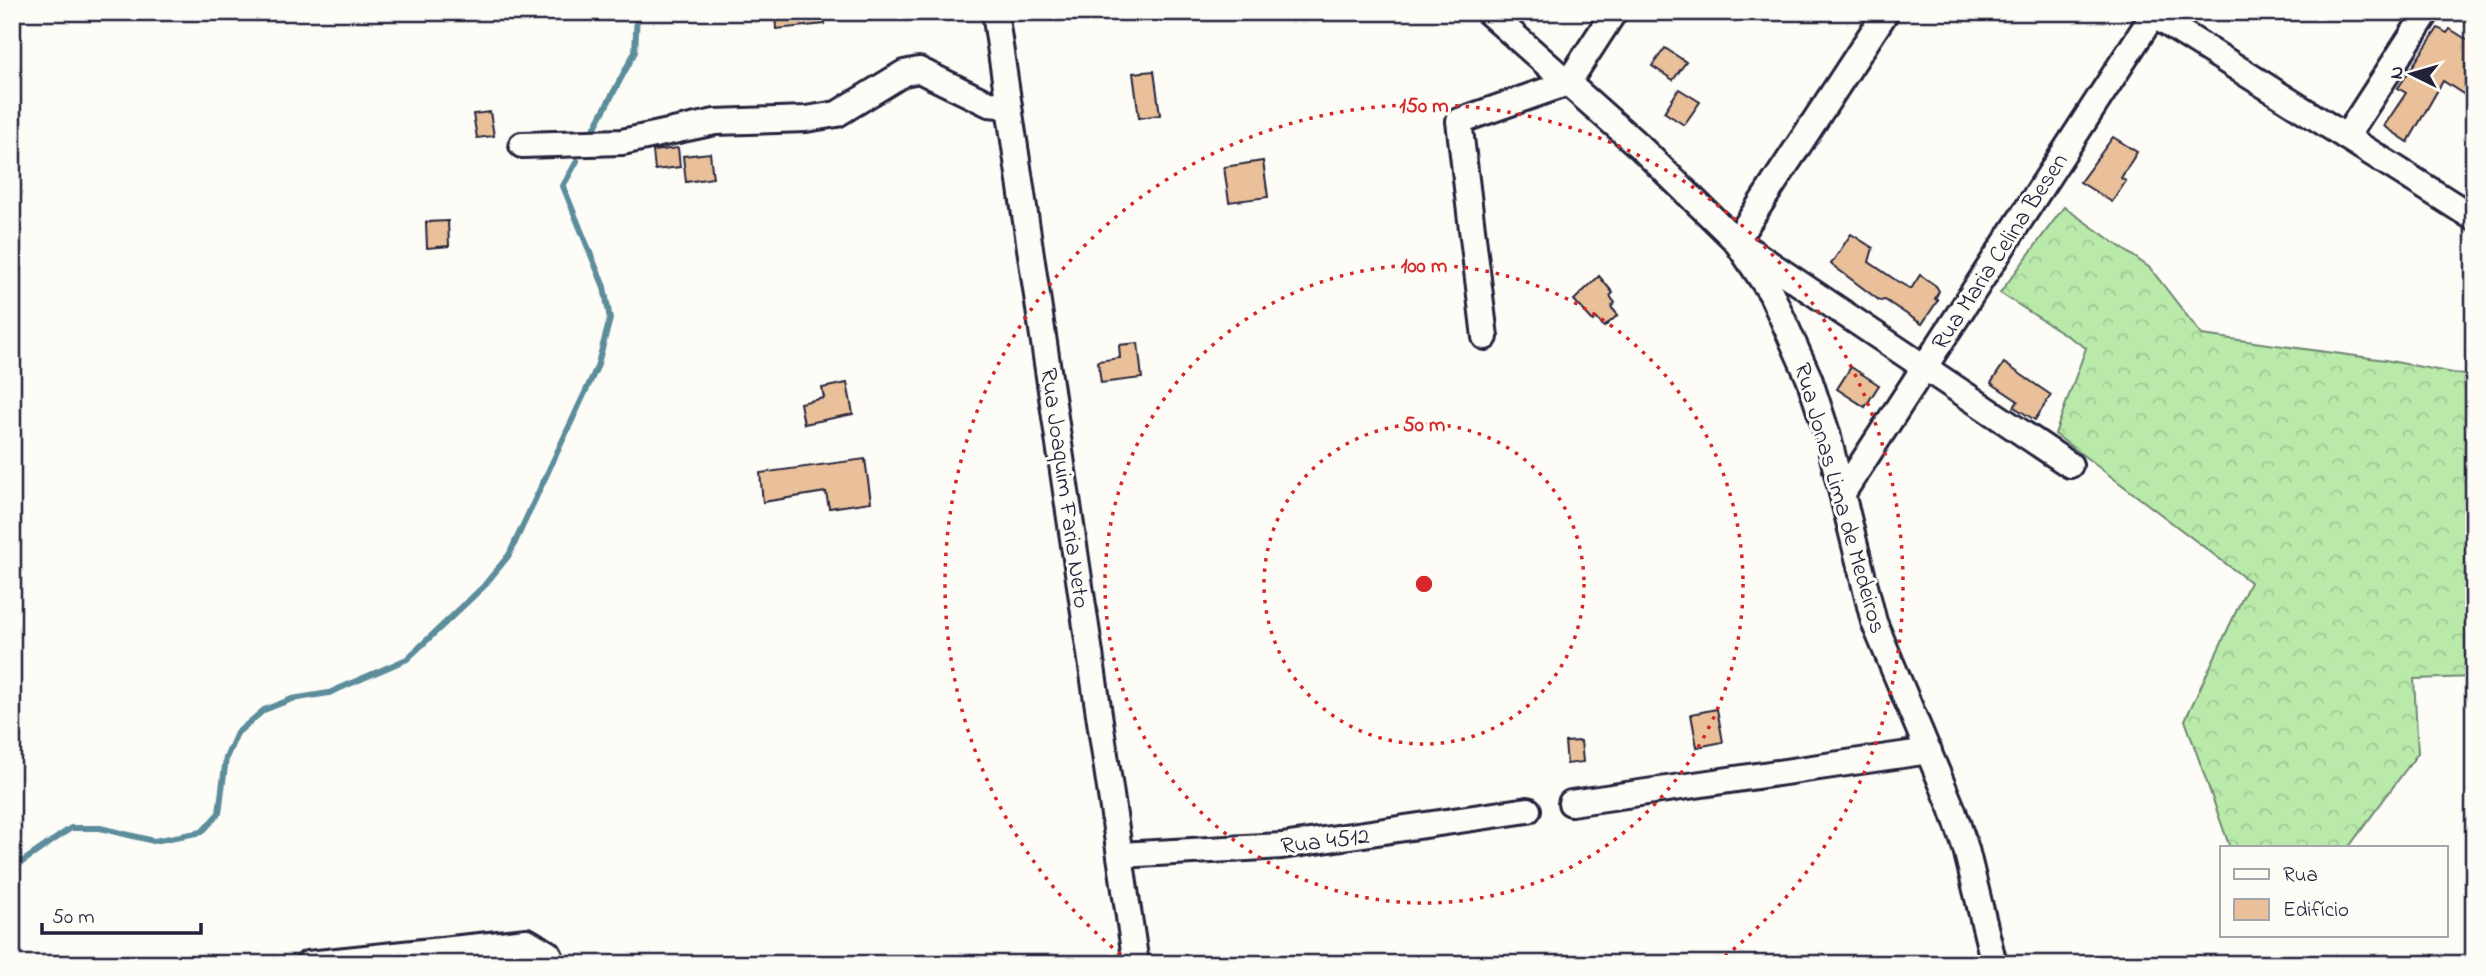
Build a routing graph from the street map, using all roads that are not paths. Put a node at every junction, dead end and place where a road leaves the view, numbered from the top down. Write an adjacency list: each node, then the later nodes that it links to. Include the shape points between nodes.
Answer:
1 (995, 12): 8 (street, Rua Joaquim Faria Neto)
2 (1488, 12): 7 (street, Rua Jonas Lima de Medeiros)
3 (1614, 12): 7 (street)
4 (1886, 12): 12 (street)
5 (2427, 12): 9 (street)
6 (2152, 13): 9 (street); 14 (street, Rua Maria Celina Besen)
7 (1568, 83): 12 (street, Rua Jonas Lima de Medeiros); 13 (street, via 1459,121)
8 (1009, 106): 10 (street, via 989,104 919,70 904,73 837,114 715,122 622,142); 20 (street, Rua Joaquim Faria Neto)
9 (2346, 137): 11 (street)
10 (522, 145)
11 (2474, 218)
12 (1737, 242): 14 (street); 16 (street, Rua Jonas Lima de Medeiros, via 1788,327)
13 (1485, 337)
14 (1924, 367): 15 (street); 16 (street, Rua Maria Celina Besen)
15 (2070, 466)
16 (1844, 491): 17 (street, Rua Jonas Lima de Medeiros, via 1874,622)
17 (1929, 751): 18 (street); 24 (street, Rua Jonas Lima de Medeiros, via 1966,849)
18 (1571, 803)
19 (1528, 810): 20 (street, Rua 4512, via 1282,846)
20 (1120, 855): 23 (street, Rua Joaquim Faria Neto)
21 (546, 955): 22 (street, via 527,941)
22 (308, 964)
23 (1136, 964)
24 (1994, 964)

